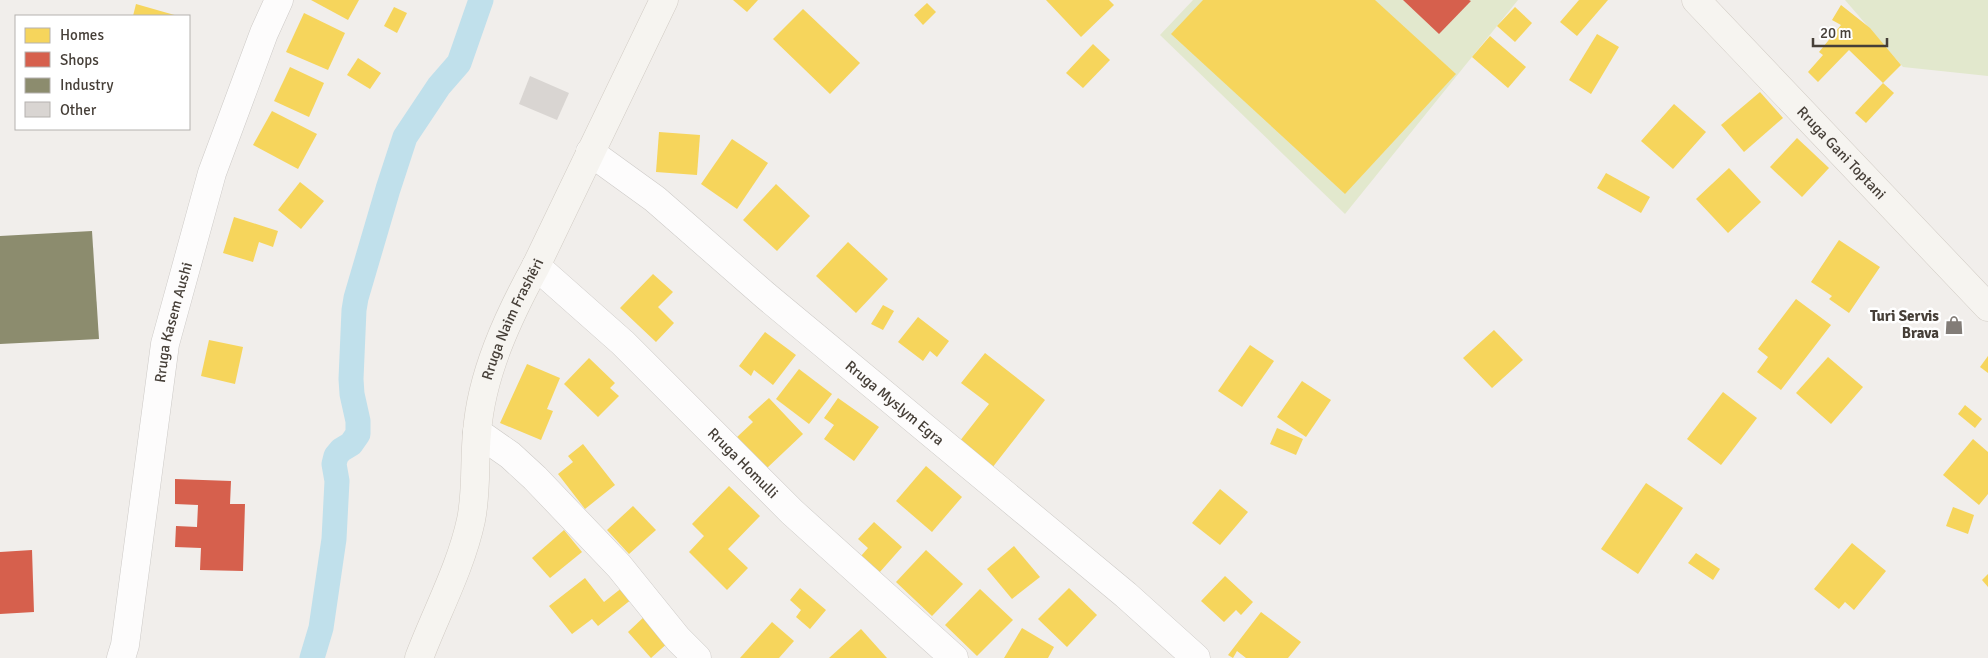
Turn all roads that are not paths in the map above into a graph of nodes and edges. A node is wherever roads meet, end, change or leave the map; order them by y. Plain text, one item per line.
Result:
1 (279, 0) edge
2 (664, 0) edge
3 (1696, 0) edge
4 (590, 152) junction
5 (536, 266) junction
6 (1988, 306) edge
7 (477, 432) junction
8 (121, 658) edge
9 (419, 658) edge
10 (697, 658) edge
11 (954, 658) edge
12 (1196, 658) edge

1 - 8 street, Rruga Kasem Aushi
2 - 4 street, Rruga Naim Frashëri
3 - 6 street, Rruga Gani Toptani
4 - 5 street, Rruga Naim Frashëri
4 - 12 street, Rruga Myslym Egra
5 - 7 street, Rruga Naim Frashëri
5 - 11 street, Rruga Homulli
7 - 9 street, Rruga Naim Frashëri
7 - 10 street

